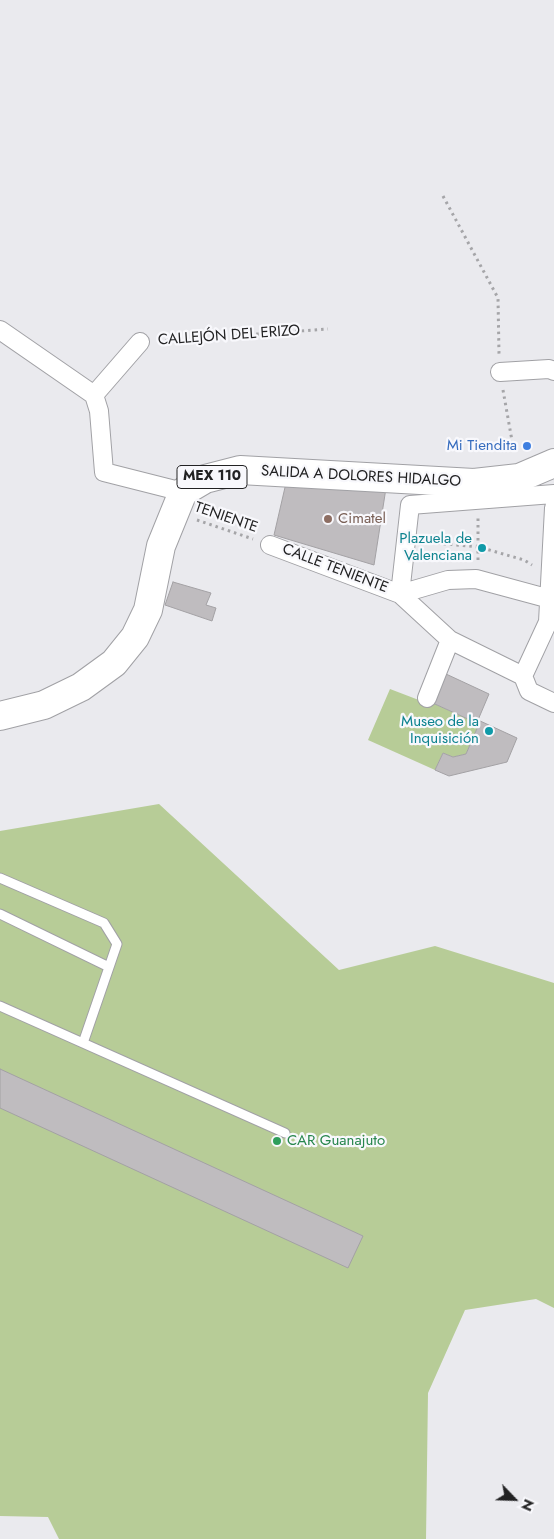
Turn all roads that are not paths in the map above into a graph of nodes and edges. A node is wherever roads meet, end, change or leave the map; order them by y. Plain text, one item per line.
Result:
1 (0, 330) edge
2 (140, 342) road end
3 (554, 371) edge
4 (500, 372) road end
5 (94, 395) junction
6 (554, 462) edge
7 (554, 500) edge
8 (179, 502) junction
9 (270, 545) road end
10 (400, 594) junction
11 (552, 600) edge
12 (450, 640) junction
13 (523, 676) junction
14 (426, 698) dead end
15 (554, 703) edge
16 (0, 716) edge
17 (0, 878) edge
18 (0, 914) edge
19 (109, 967) junction
20 (0, 1006) edge
21 (83, 1043) junction
22 (285, 1132) dead end

1 - 5 street
2 - 5 street, CALLEJÓN DEL ERIZO
3 - 4 street
5 - 8 street
6 - 8 main road, SALIDA A DOLORES HIDALGO / MEX 110
7 - 10 street
7 - 11 street
8 - 16 main road
9 - 10 street, CALLE TENIENTE
10 - 11 street
10 - 12 street
11 - 13 street
12 - 13 street
12 - 14 street
13 - 15 street
17 - 19 lane
18 - 19 lane
19 - 21 lane
20 - 21 lane
21 - 22 lane

